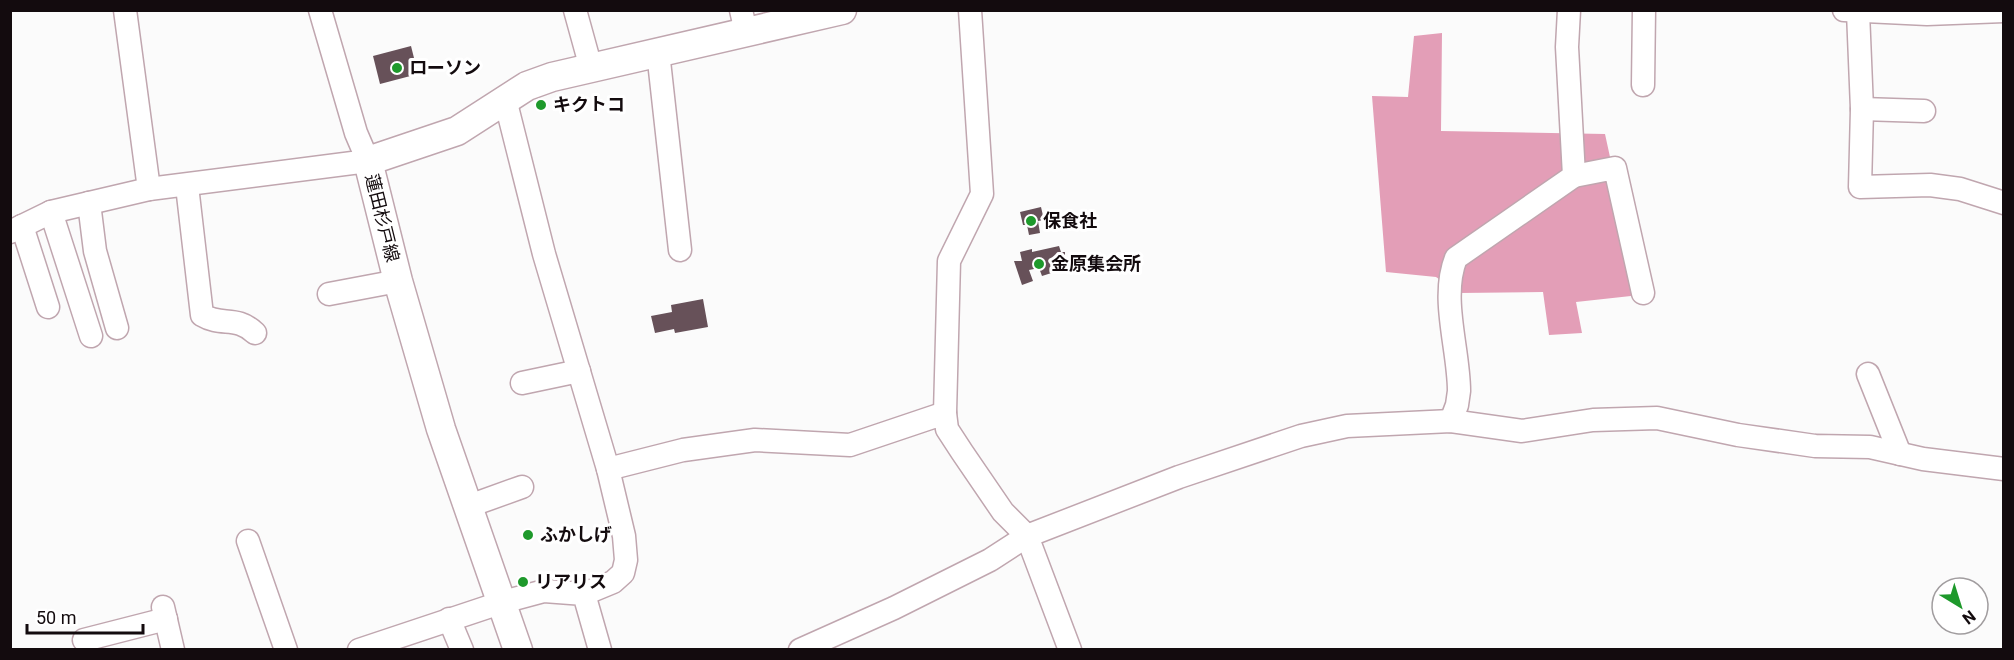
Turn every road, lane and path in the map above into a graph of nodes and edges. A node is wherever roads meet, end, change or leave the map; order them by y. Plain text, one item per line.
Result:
1 (125, 10) edge
2 (320, 10) edge
3 (575, 10) edge
4 (842, 10) edge
5 (970, 10) edge
6 (1569, 10) edge
7 (1644, 10) edge
8 (1851, 11) edge
9 (2004, 11) edge
10 (744, 21) edge
11 (658, 52) junction
12 (591, 68) junction
13 (1643, 85) dead end
14 (505, 99) junction
15 (1862, 110) junction
16 (1924, 111) dead end
17 (368, 161) junction
18 (1574, 176) junction
19 (187, 186) junction
20 (148, 189) junction
21 (89, 203) junction
22 (2004, 203) edge
23 (51, 212) junction
24 (16, 229) edge
25 (680, 250) dead end
26 (398, 281) junction
27 (1643, 293) dead end
28 (329, 294) dead end
29 (48, 307) dead end
30 (117, 328) dead end
31 (255, 333) dead end
32 (91, 336) dead end
33 (579, 371) junction
34 (1868, 374) dead end
35 (522, 383) dead end
36 (945, 413) junction
37 (1451, 420) junction
38 (1900, 454) junction
39 (608, 469) junction
40 (2004, 469) edge
41 (522, 487) dead end
42 (469, 506) junction
43 (1027, 536) junction
44 (248, 541) dead end
45 (584, 594) junction
46 (503, 602) junction
47 (449, 620) junction
48 (84, 640) dead end
49 (173, 650) edge
50 (286, 650) edge
51 (358, 650) edge
52 (462, 650) edge
53 (519, 650) edge
54 (600, 650) edge
55 (800, 650) edge
56 (1070, 650) edge

1 - 20 street
2 - 17 street
3 - 12 street
4 - 10 main road, 蓮田杉戸線
5 - 36 street
6 - 18 street
7 - 13 street
8 - 9 street
8 - 15 street
10 - 11 main road, 蓮田杉戸線
11 - 12 main road, 蓮田杉戸線
11 - 25 street
12 - 14 main road, 蓮田杉戸線
14 - 17 main road, 蓮田杉戸線
14 - 33 street
15 - 16 street
15 - 22 street
17 - 19 street
17 - 26 main road, 蓮田杉戸線
18 - 27 street
18 - 37 street
19 - 20 street
19 - 31 street
20 - 21 street
21 - 23 street
21 - 30 street
23 - 24 street
23 - 32 street
24 - 29 street
26 - 28 street
26 - 42 main road, 蓮田杉戸線
33 - 35 street
33 - 39 street
34 - 38 street
36 - 39 street
36 - 43 street
37 - 38 street
37 - 43 street
38 - 40 street
39 - 45 street
41 - 42 street
42 - 46 main road, 蓮田杉戸線
43 - 55 street
43 - 56 street
44 - 50 street
45 - 46 street
45 - 54 street
46 - 47 street
46 - 53 main road, 蓮田杉戸線
47 - 51 street
47 - 52 street
48 - 49 street

